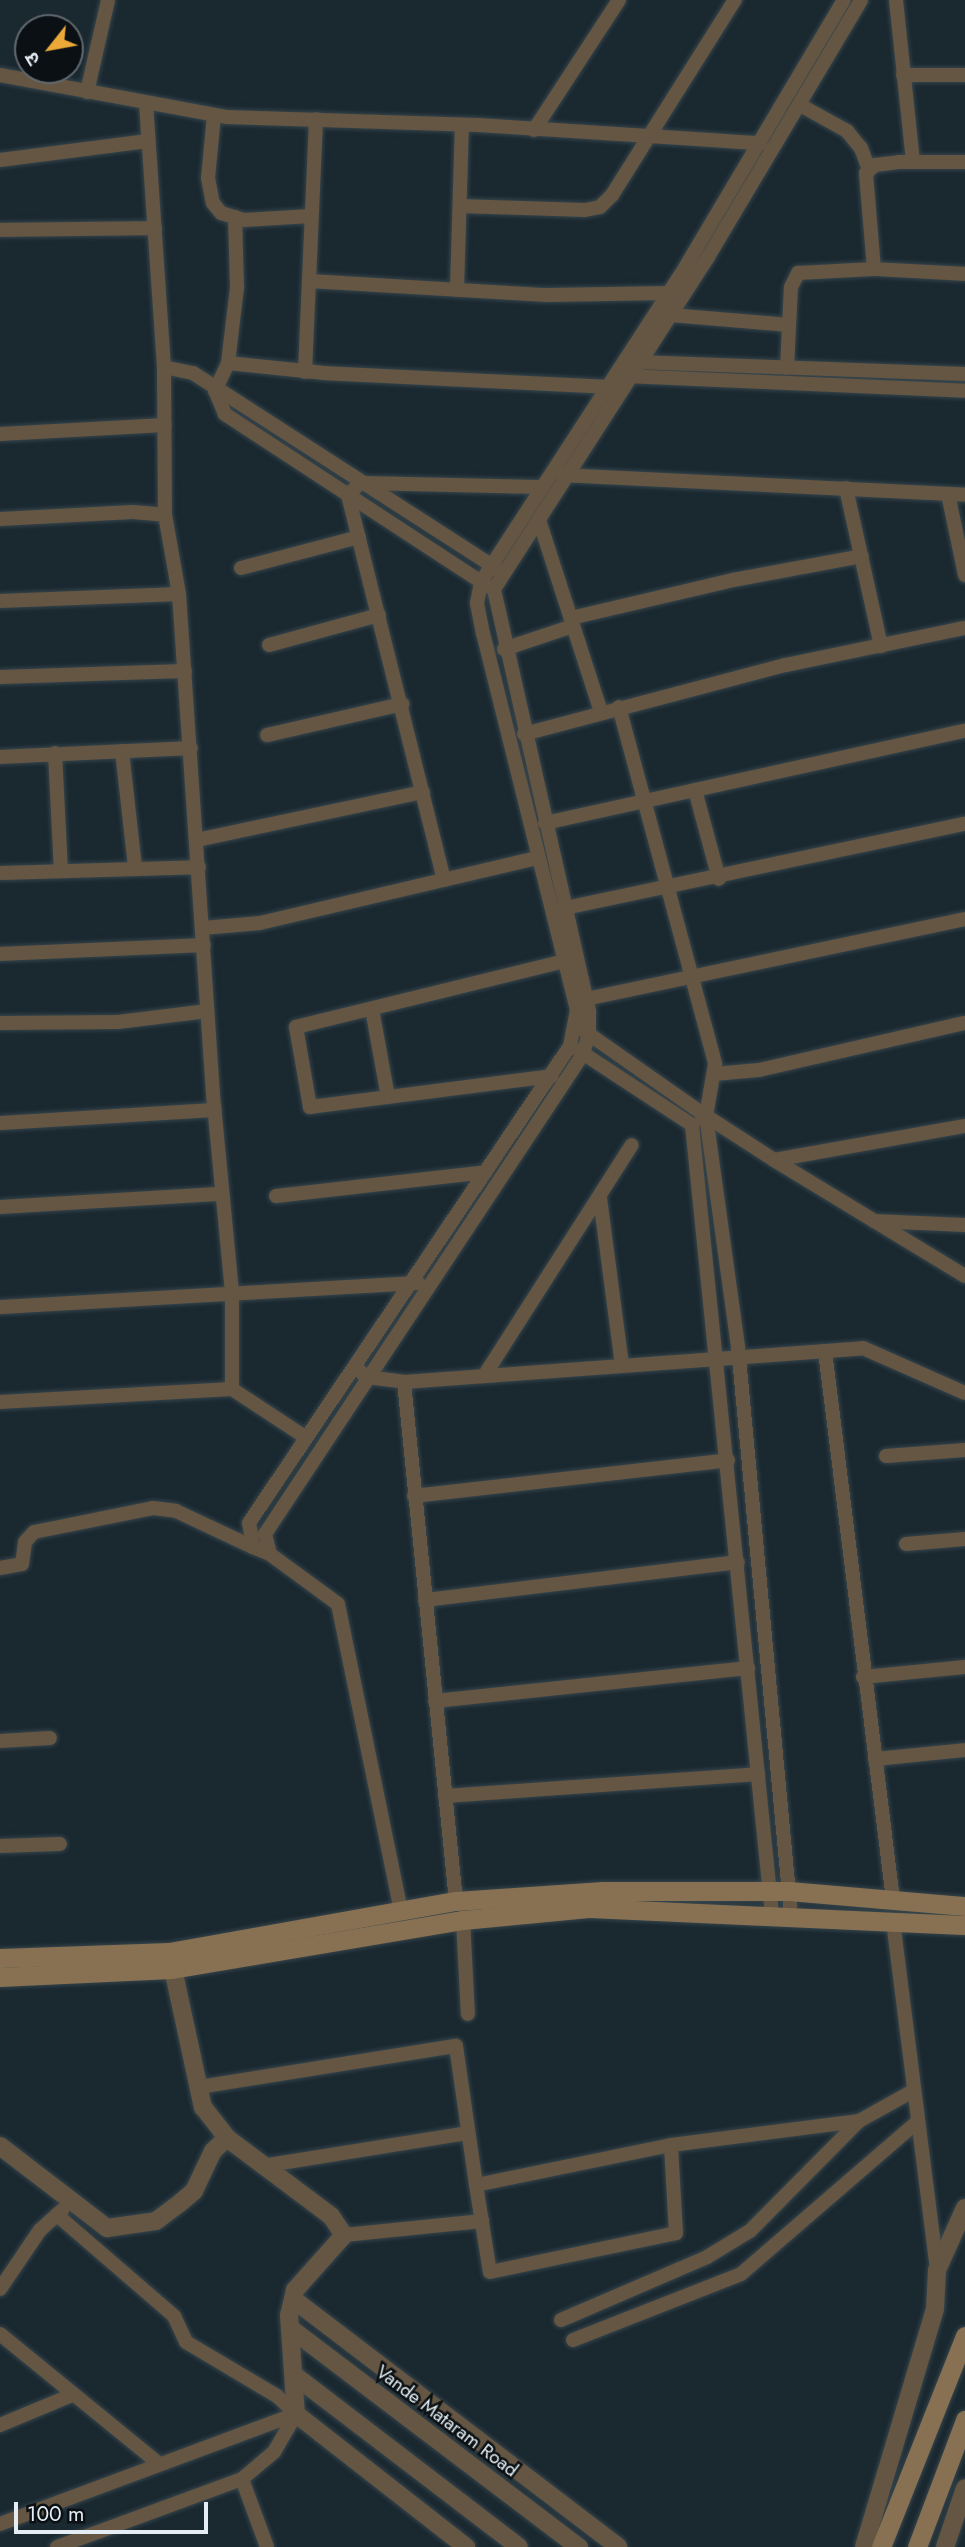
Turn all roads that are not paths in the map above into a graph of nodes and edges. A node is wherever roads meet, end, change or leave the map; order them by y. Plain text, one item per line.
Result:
1 (108, 0) edge
2 (619, 0) edge
3 (735, 0) edge
4 (844, 0) edge
5 (861, 0) edge
6 (896, 0) edge
7 (0, 75) edge
8 (903, 75) junction
9 (965, 75) edge
10 (87, 92) junction
11 (146, 104) junction
12 (800, 105) junction
13 (214, 115) junction
14 (316, 119) junction
15 (462, 125) junction
16 (534, 130) junction
17 (648, 138) junction
18 (148, 141) junction
19 (760, 143) junction
20 (0, 160) edge
21 (913, 162) junction
22 (965, 162) edge
23 (869, 170) junction
24 (460, 206) junction
25 (311, 216) junction
26 (235, 217) junction
27 (155, 228) junction
28 (0, 230) edge
29 (874, 269) junction
30 (965, 274) edge
31 (309, 281) junction
32 (457, 290) junction
33 (669, 293) junction
34 (672, 315) junction
35 (789, 325) junction
36 (625, 362) junction
37 (642, 362) junction
38 (228, 363) junction
39 (164, 367) junction
40 (787, 368) junction
41 (305, 372) junction
42 (965, 374) edge
43 (633, 376) junction
44 (612, 381) junction
45 (215, 391) junction
46 (965, 391) edge
47 (164, 425) junction
48 (0, 434) edge
49 (570, 476) junction
50 (547, 481) junction
51 (360, 483) junction
52 (846, 488) junction
53 (948, 494) junction
54 (348, 495) junction
55 (965, 495) edge
56 (165, 515) junction
57 (0, 519) edge
58 (540, 523) junction
59 (359, 537) junction
60 (862, 556) junction
61 (241, 568) dead end
62 (499, 570) junction
63 (965, 575) edge
64 (487, 586) junction
65 (179, 594) junction
66 (0, 601) edge
67 (379, 615) junction
68 (572, 622) junction
69 (965, 628) edge
70 (268, 645) dead end
71 (881, 646) junction
72 (504, 649) junction
73 (185, 671) junction
74 (0, 677) edge
75 (402, 704) junction
76 (620, 707) junction
77 (601, 712) junction
78 (965, 730) edge
79 (524, 734) junction
80 (267, 735) dead end
81 (191, 748) junction
82 (122, 751) junction
83 (55, 753) junction
84 (0, 757) edge
85 (695, 790) junction
86 (423, 792) junction
87 (645, 801) junction
88 (545, 823) junction
89 (965, 824) edge
90 (197, 841) junction
91 (537, 858) junction
92 (135, 867) junction
93 (199, 867) junction
94 (61, 870) junction
95 (0, 873) edge
96 (719, 879) junction
97 (444, 880) junction
98 (668, 888) junction
99 (565, 908) junction
100 (965, 919) edge
101 (203, 928) junction
102 (204, 945) junction
103 (0, 954) edge
104 (564, 961) junction
105 (690, 976) junction
106 (586, 999) junction
107 (372, 1009) junction
108 (207, 1011) junction
109 (965, 1023) edge
110 (0, 1024) edge
111 (582, 1030) junction
112 (577, 1050) junction
113 (714, 1074) junction
114 (552, 1076) junction
115 (388, 1097) junction
116 (215, 1110) junction
117 (706, 1116) junction
118 (0, 1123) edge
119 (692, 1125) junction
120 (965, 1126) edge
121 (632, 1145) dead end
122 (774, 1160) junction
123 (486, 1172) junction
124 (222, 1194) junction
125 (276, 1196) dead end
126 (600, 1198) junction
127 (0, 1207) edge
128 (872, 1221) junction
129 (965, 1225) edge
130 (965, 1276) edge
131 (411, 1282) junction
132 (428, 1284) junction
133 (232, 1292) junction
134 (0, 1307) edge
135 (825, 1350) junction
136 (739, 1356) junction
137 (718, 1357) junction
138 (622, 1365) junction
139 (354, 1366) junction
140 (484, 1376) junction
141 (366, 1377) junction
142 (404, 1382) junction
143 (232, 1389) junction
144 (965, 1393) edge
145 (0, 1402) edge
146 (305, 1437) junction
147 (965, 1450) edge
148 (886, 1455) dead end
149 (728, 1460) junction
150 (414, 1496) junction
151 (965, 1539) edge
152 (906, 1544) dead end
153 (253, 1547) junction
154 (270, 1554) junction
155 (738, 1562) junction
156 (0, 1569) edge
157 (425, 1600) junction
158 (965, 1667) edge
159 (748, 1668) junction
160 (863, 1677) junction
161 (435, 1701) junction
162 (50, 1738) dead end
163 (0, 1741) edge
164 (965, 1750) edge
165 (875, 1759) junction
166 (758, 1774) junction
167 (445, 1796) junction
168 (60, 1844) dead end
169 (0, 1846) edge
170 (779, 1891) junction
171 (893, 1899) junction
172 (965, 1906) edge
173 (460, 1910) junction
174 (401, 1911) junction
175 (781, 1914) junction
176 (893, 1921) junction
177 (965, 1926) edge
178 (0, 1958) edge
179 (170, 1960) junction
180 (0, 1977) edge
181 (468, 2014) dead end
182 (199, 2087) junction
183 (913, 2091) junction
184 (859, 2121) junction
185 (917, 2122) junction
186 (468, 2133) junction
187 (227, 2138) junction
188 (671, 2144) junction
189 (0, 2147) edge
190 (262, 2166) junction
191 (476, 2185) junction
192 (965, 2208) edge
193 (63, 2209) junction
194 (482, 2221) junction
195 (345, 2235) junction
196 (937, 2270) junction
197 (0, 2289) edge
198 (293, 2299) junction
199 (561, 2320) dead end
200 (290, 2328) junction
201 (0, 2334) edge
202 (965, 2336) edge
203 (573, 2340) dead end
204 (294, 2375) junction
205 (72, 2395) junction
206 (296, 2414) junction
207 (965, 2420) edge
208 (0, 2425) edge
209 (157, 2462) junction
210 (242, 2479) junction
211 (965, 2488) edge
212 (0, 2524) edge
213 (57, 2547) edge
214 (267, 2547) edge
215 (466, 2547) edge
216 (519, 2547) edge
217 (579, 2547) edge
218 (618, 2547) edge
219 (864, 2547) edge
220 (881, 2547) edge
221 (917, 2547) edge
222 (945, 2547) edge

1 - 10 street
2 - 16 street
3 - 17 street
4 - 19 street
5 - 12 street
6 - 8 street
7 - 10 street
8 - 9 street
8 - 21 street
10 - 11 street
11 - 13 street
11 - 18 street
12 - 23 street
12 - 34 street
13 - 14 street
13 - 26 street
14 - 15 street
14 - 25 street
15 - 16 street
15 - 24 street
16 - 17 street
17 - 19 street
17 - 24 street
18 - 20 street
18 - 27 street
19 - 33 street
21 - 22 street
21 - 23 street
23 - 29 street
24 - 32 street
25 - 26 street
25 - 31 street
26 - 38 street
27 - 28 street
27 - 39 street
29 - 30 street
29 - 35 street
31 - 32 street
31 - 41 street
32 - 33 street
33 - 36 street
34 - 35 street
34 - 37 street
35 - 40 street
36 - 37 street
36 - 44 street
37 - 40 street
37 - 43 street
38 - 41 street
38 - 45 street
39 - 45 street
39 - 47 street
40 - 42 street
41 - 44 street
43 - 44 street
43 - 46 street
43 - 49 street
44 - 50 street
45 - 51 street
45 - 54 street
47 - 48 street
47 - 56 street
49 - 50 street
49 - 52 street
49 - 58 street
50 - 51 street
50 - 62 street
51 - 54 street
51 - 62 street
52 - 53 street
52 - 60 street
53 - 55 street
53 - 63 street
54 - 59 street
54 - 64 street
56 - 57 street
56 - 65 street
58 - 62 street
58 - 68 street
59 - 61 street
59 - 67 street
60 - 68 street
60 - 71 street
62 - 64 street
64 - 72 street
64 - 91 street
65 - 66 street
65 - 73 street
67 - 70 street
67 - 75 street
68 - 72 street
68 - 77 street
69 - 71 street
71 - 76 street
72 - 79 street
73 - 74 street
73 - 81 street
75 - 80 street
75 - 86 street
76 - 77 street
76 - 87 street
77 - 79 street
78 - 85 street
79 - 88 street
81 - 82 street
81 - 90 street
82 - 83 street
82 - 92 street
83 - 84 street
83 - 94 street
85 - 87 street
85 - 96 street
86 - 90 street
86 - 97 street
87 - 88 street
87 - 98 street
88 - 99 street
89 - 96 street
90 - 93 street
91 - 97 street
91 - 104 street
92 - 93 street
92 - 94 street
93 - 101 street
94 - 95 street
96 - 98 street
97 - 101 street
98 - 99 street
98 - 105 street
99 - 106 street
100 - 105 street
101 - 102 street
102 - 103 street
102 - 108 street
104 - 107 street
104 - 111 street
105 - 106 street
105 - 113 street
106 - 111 street
107 - 115 street
107 - 115 street
108 - 110 street
108 - 116 street
109 - 113 street
111 - 112 street
111 - 117 street
112 - 114 street
112 - 119 street
112 - 132 street
113 - 117 street
114 - 115 street
114 - 123 street
116 - 118 street
116 - 124 street
117 - 119 street
117 - 122 street
117 - 136 street
119 - 137 street
120 - 122 street
121 - 126 street
122 - 128 street
123 - 125 street
123 - 131 street
124 - 127 street
124 - 133 street
126 - 138 street
126 - 140 street
128 - 129 street
128 - 130 street
131 - 132 street
131 - 133 street
131 - 139 street
132 - 141 street
133 - 134 street
133 - 143 street
135 - 136 street
135 - 144 street
135 - 160 street
136 - 137 street
136 - 170 street
137 - 138 street
137 - 149 street
138 - 140 street
139 - 141 street
139 - 146 street
140 - 142 street
141 - 142 street
141 - 154 street
142 - 150 street
143 - 145 street
143 - 146 street
146 - 153 street
147 - 148 street
149 - 150 street
149 - 155 street
150 - 157 street
151 - 152 street
153 - 154 street
153 - 156 street
154 - 174 street
155 - 157 street
155 - 159 street
157 - 161 street
158 - 160 street
159 - 161 street
159 - 166 street
160 - 165 street
161 - 167 street
162 - 163 street
164 - 165 street
165 - 171 street
166 - 167 street
166 - 170 street
167 - 173 street
168 - 169 street
170 - 171 main road
170 - 173 main road
170 - 175 street
171 - 172 main road
173 - 174 main road
173 - 175 main road
173 - 179 main road
173 - 181 street
174 - 179 main road
175 - 176 main road
176 - 177 main road
176 - 183 street
178 - 179 main road
179 - 180 main road
179 - 182 street
182 - 186 street
182 - 187 street
183 - 184 street
183 - 185 street
184 - 188 street
184 - 199 street
185 - 196 street
185 - 203 street
186 - 190 street
186 - 191 street
187 - 190 street
187 - 193 street
188 - 191 street
188 - 194 street
189 - 193 street
190 - 195 street
191 - 194 street
192 - 196 street
193 - 197 street
193 - 206 street
194 - 195 street
195 - 198 street
196 - 219 street
198 - 200 street
198 - 218 street
200 - 204 street
200 - 217 street, Vande Mataram Road
201 - 205 street
202 - 220 main road
204 - 206 street
204 - 216 street
205 - 208 street
205 - 209 street
206 - 209 street
206 - 210 street
206 - 215 street
207 - 221 main road
209 - 212 street
210 - 213 street
210 - 214 street
211 - 222 street

